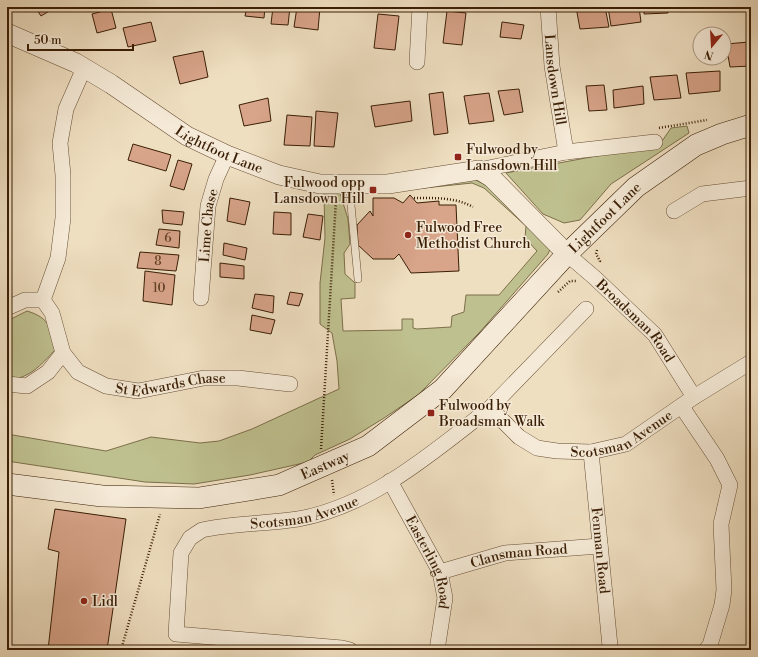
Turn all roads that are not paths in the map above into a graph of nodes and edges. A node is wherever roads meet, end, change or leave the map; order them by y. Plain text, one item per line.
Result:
1 (420, 7) edge
2 (548, 7) edge
3 (7, 33) edge
4 (417, 62) dead end
5 (84, 68) junction
6 (751, 125) edge
7 (655, 142) road end
8 (566, 152) junction
9 (227, 155) junction
10 (479, 170) junction
11 (343, 184) junction
12 (751, 188) edge
13 (674, 211) dead end
14 (567, 254) junction
15 (358, 279) dead end
16 (201, 298) dead end
17 (43, 300) junction
18 (7, 308) edge
19 (586, 309) dead end
20 (63, 353) junction
21 (751, 362) edge
22 (7, 384) edge
23 (290, 384) dead end
24 (694, 396) junction
25 (682, 406) junction
26 (490, 408) junction
27 (591, 452) junction
28 (390, 481) junction
29 (7, 484) edge
30 (600, 546) junction
31 (440, 572) junction
32 (350, 650) edge
33 (437, 650) edge
34 (608, 650) edge
35 (706, 650) edge

1 - 4 street
2 - 8 street, Lansdown Hill
3 - 5 street, Lightfoot Lane
5 - 9 street, Lightfoot Lane
5 - 17 street
6 - 14 main road, Lightfoot Lane
7 - 8 street, Lightfoot Lane
8 - 10 street, Lightfoot Lane
9 - 11 street, Lightfoot Lane
9 - 16 street, Lime Chase
10 - 11 street, Lightfoot Lane
10 - 14 street, Lightfoot Lane
11 - 15 lane
12 - 13 street
14 - 24 street, Broadsman Road
14 - 29 main road, Eastway
17 - 18 street
17 - 20 street, St Edwards Chase
19 - 26 street, Scotsman Avenue
20 - 22 street
20 - 23 street, St Edwards Chase
21 - 24 street, Scotsman Avenue
24 - 25 street, Scotsman Avenue
25 - 27 street, Scotsman Avenue
25 - 35 street
26 - 27 street, Scotsman Avenue
26 - 28 street, Scotsman Avenue
27 - 30 street, Fenman Road
28 - 31 street, Easterling Road
28 - 32 street, Scotsman Avenue
30 - 31 street, Clansman Road
30 - 34 street, Fenman Road
31 - 33 street, Easterling Road

